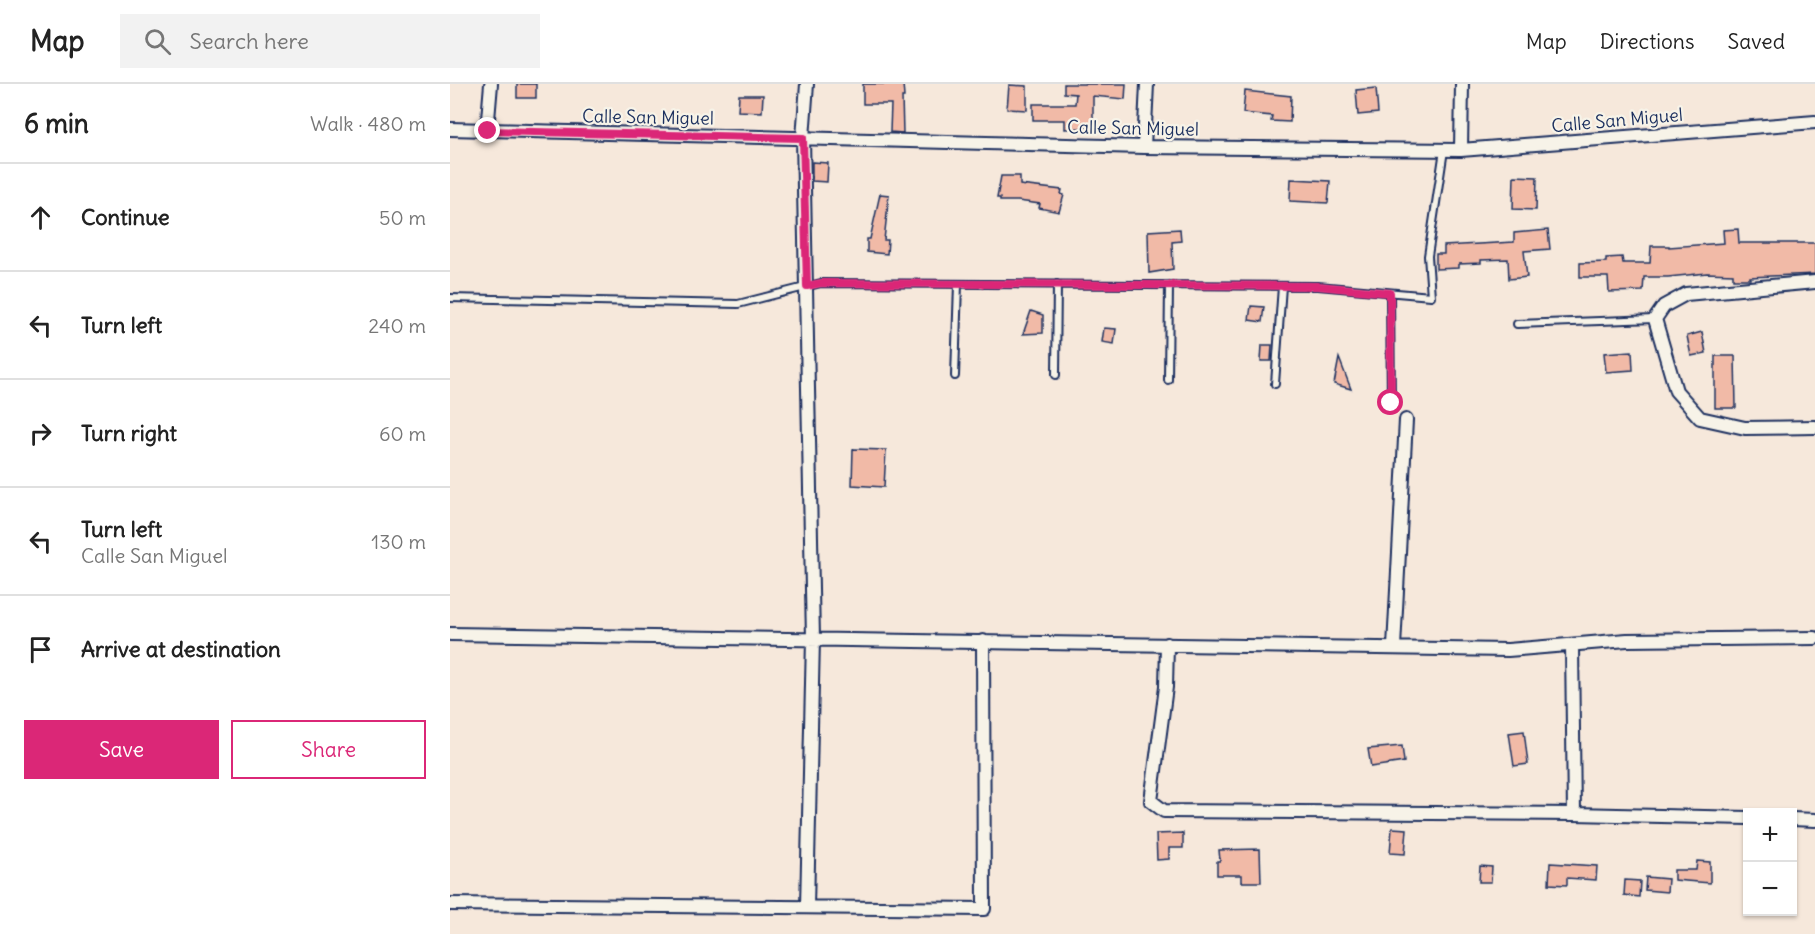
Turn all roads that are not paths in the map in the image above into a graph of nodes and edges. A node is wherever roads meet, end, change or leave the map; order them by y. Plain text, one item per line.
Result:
1 (491, 84) edge
2 (807, 84) edge
3 (1147, 84) edge
4 (1462, 84) edge
5 (1815, 122) edge
6 (450, 129) edge
7 (488, 131) junction
8 (803, 138) junction
9 (1144, 147) junction
10 (1444, 150) junction
11 (1461, 150) junction
12 (1815, 282) edge
13 (958, 284) junction
14 (1057, 284) junction
15 (1169, 285) junction
16 (807, 286) junction
17 (1282, 286) junction
18 (1390, 293) junction
19 (450, 298) edge
20 (1655, 318) junction
21 (1517, 324) dead end
22 (1056, 375) dead end
23 (956, 376) dead end
24 (1168, 380) dead end
25 (1275, 384) dead end
26 (1391, 403) dead end
27 (1406, 420) dead end
28 (1815, 427) edge
29 (450, 634) edge
30 (1815, 638) edge
31 (813, 639) junction
32 (983, 641) junction
33 (1167, 644) junction
34 (1572, 645) junction
35 (1394, 647) junction
36 (1574, 814) junction
37 (1743, 818) edge
38 (1797, 819) edge
39 (1815, 820) edge
40 (450, 904) edge
41 (807, 907) junction

1 - 7 street
2 - 8 street
3 - 9 street
4 - 11 street
5 - 11 street, Calle San Miguel
6 - 7 street, Calle San Miguel
7 - 8 street, Calle San Miguel
8 - 9 street, Calle San Miguel
8 - 16 street
9 - 10 street, Calle San Miguel
10 - 11 street, Calle San Miguel
10 - 18 lane
12 - 20 street
13 - 14 lane
13 - 16 lane
13 - 23 lane
14 - 15 lane
14 - 22 lane
15 - 17 lane
15 - 24 lane
16 - 19 lane
16 - 31 street
17 - 18 lane
17 - 25 lane
18 - 26 lane
20 - 21 lane
20 - 28 street
27 - 35 street
29 - 31 street
30 - 34 street
31 - 32 street
31 - 41 street
32 - 33 street
32 - 41 street
33 - 35 street
33 - 36 street
34 - 35 street
34 - 36 street
36 - 37 street
38 - 39 street
40 - 41 street

